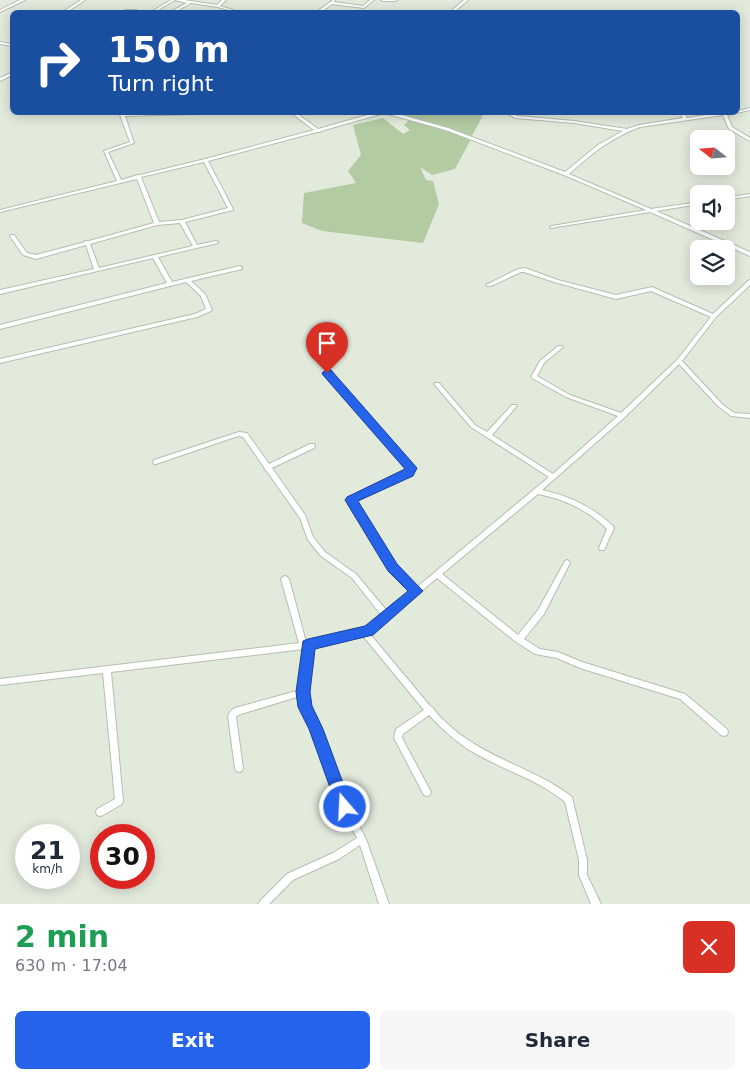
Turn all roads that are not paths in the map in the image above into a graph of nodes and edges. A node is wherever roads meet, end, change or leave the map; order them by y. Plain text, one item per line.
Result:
1 (24, 0) edge
2 (83, 0) edge
3 (173, 0) edge
4 (180, 0) edge
5 (224, 0) edge
6 (336, 0) edge
7 (372, 0) edge
8 (384, 0) edge
9 (394, 0) edge
10 (466, 0) edge
11 (191, 2) junction
12 (332, 3) junction
13 (218, 6) junction
14 (68, 10) edge
15 (156, 10) edge
16 (177, 10) edge
17 (230, 10) edge
18 (322, 10) edge
19 (454, 10) edge
20 (0, 11) edge
21 (121, 115) edge
22 (296, 115) edge
23 (378, 115) edge
24 (393, 115) edge
25 (512, 115) edge
26 (683, 115) edge
27 (725, 115) joint
28 (686, 120) junction
29 (625, 130) junction
30 (319, 131) junction
31 (750, 140) edge
32 (206, 160) junction
33 (566, 174) junction
34 (138, 176) junction
35 (119, 180) junction
36 (750, 195) edge
37 (735, 198) edge
38 (690, 204) edge
39 (0, 211) edge
40 (648, 211) junction
41 (182, 221) junction
42 (157, 224) junction
43 (552, 227) dead end
44 (12, 236) dead end
45 (87, 242) junction
46 (216, 242) dead end
47 (196, 247) junction
48 (750, 254) edge
49 (155, 257) junction
50 (240, 268) dead end
51 (97, 270) junction
52 (188, 281) junction
53 (750, 282) edge
54 (170, 284) junction
55 (489, 285) dead end
56 (0, 292) edge
57 (714, 316) junction
58 (0, 327) edge
59 (560, 347) dead end
60 (0, 361) edge
61 (679, 361) junction
62 (327, 373) dead end
63 (437, 384) dead end
64 (514, 406) dead end
65 (622, 416) junction
66 (750, 416) edge
67 (488, 435) junction
68 (312, 446) dead end
69 (156, 462) dead end
70 (267, 468) junction
71 (553, 477) junction
72 (536, 492) junction
73 (602, 548) dead end
74 (567, 563) dead end
75 (437, 574) junction
76 (285, 578) dead end
77 (417, 591) junction
78 (387, 616) junction
79 (364, 632) junction
80 (519, 640) junction
81 (306, 645) junction
82 (107, 670) junction
83 (0, 682) edge
84 (303, 692) junction
85 (430, 710) junction
86 (724, 732) dead end
87 (239, 768) dead end
88 (427, 792) dead end
89 (100, 812) dead end
90 (362, 839) junction
91 (263, 904) edge
92 (384, 904) edge
93 (596, 904) edge

1 - 20 street
2 - 14 street
3 - 15 street
4 - 11 street
5 - 13 street
6 - 12 street
7 - 12 street
8 - 9 street
10 - 19 street
11 - 13 street
11 - 16 street
12 - 18 street
13 - 17 street
21 - 35 street
22 - 30 street
23 - 30 street
24 - 33 street
25 - 29 street
26 - 28 street
27 - 28 street
27 - 31 street
28 - 29 street
29 - 33 street
30 - 32 street
32 - 34 street
32 - 41 street
33 - 40 street
34 - 35 street
34 - 42 street
35 - 39 street
36 - 37 street
38 - 40 street
40 - 43 street
40 - 48 street
41 - 42 street
41 - 47 street
42 - 45 street
44 - 45 street
45 - 51 street
46 - 47 street
47 - 49 street
49 - 51 street
49 - 54 street
50 - 52 street
51 - 56 street
52 - 54 street
52 - 60 street
53 - 57 street
54 - 58 street
55 - 57 street
57 - 61 street
59 - 65 street
61 - 65 street
61 - 66 street
62 - 77 street
63 - 67 street
64 - 67 street
65 - 71 street
67 - 71 street
68 - 70 street
69 - 70 street
70 - 78 street
71 - 72 street
72 - 73 street
72 - 75 street
74 - 80 street
75 - 77 street
75 - 80 street
76 - 81 street
77 - 78 street
78 - 79 street
79 - 81 street
79 - 85 street
80 - 86 street
81 - 82 street
81 - 84 street
82 - 83 street
82 - 89 street
84 - 87 street
84 - 90 street
85 - 88 street
85 - 93 street
90 - 91 street
90 - 92 street

